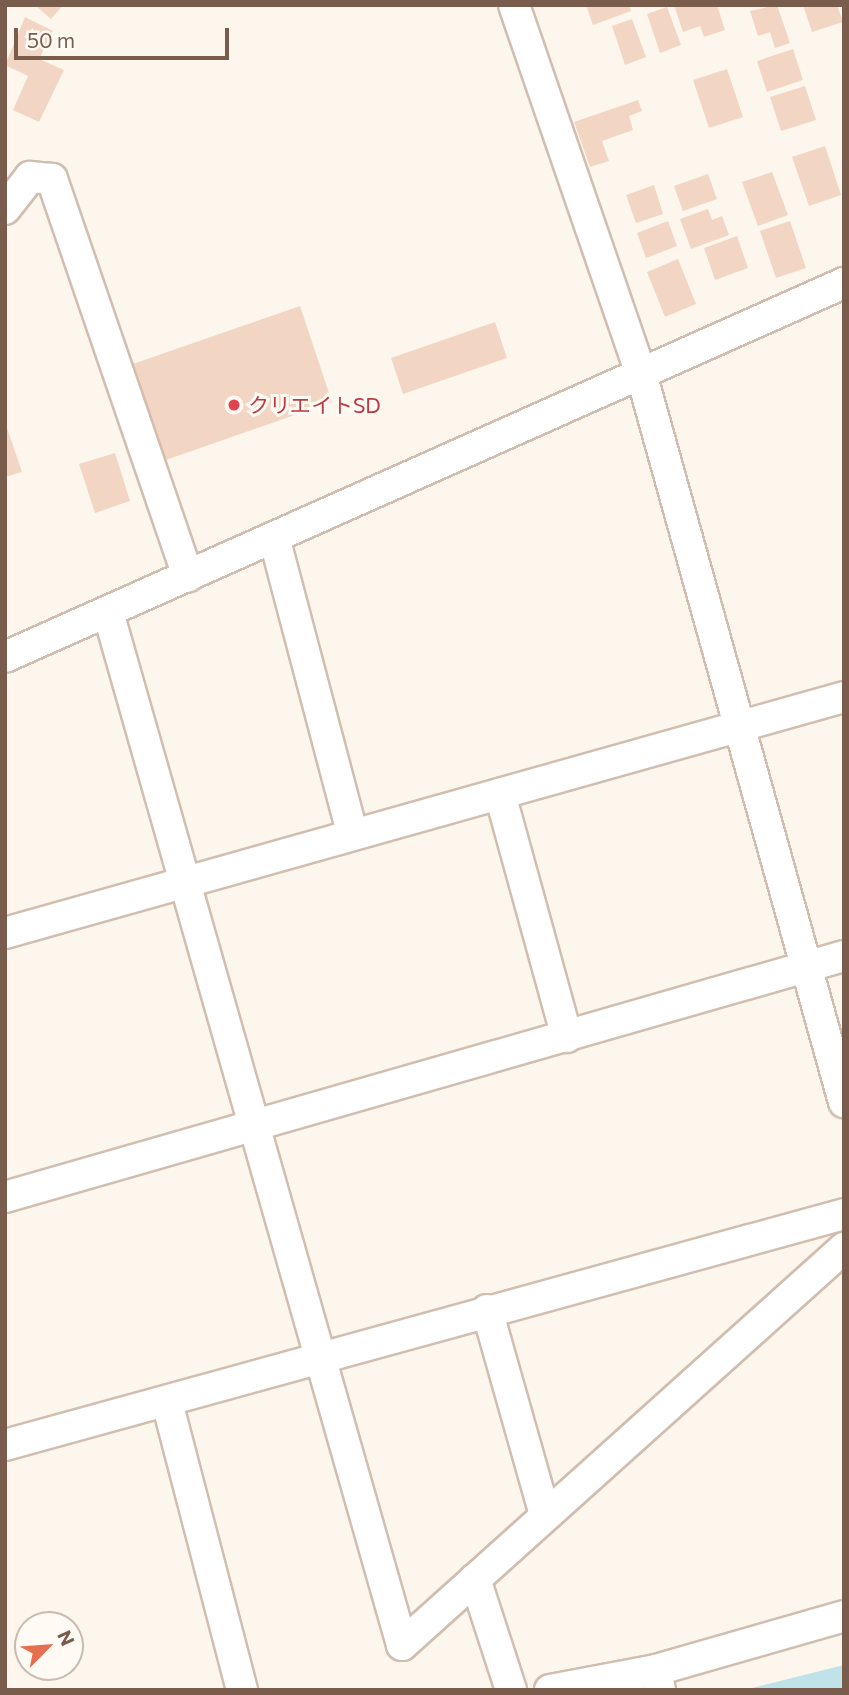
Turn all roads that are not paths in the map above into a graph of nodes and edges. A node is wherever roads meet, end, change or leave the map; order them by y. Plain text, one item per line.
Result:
1 (514, 5) edge
2 (5, 209) edge
3 (844, 283) edge
4 (641, 373) junction
5 (274, 537) junction
6 (188, 576) junction
7 (108, 612) junction
8 (5, 657) edge
9 (844, 697) edge
10 (738, 727) junction
11 (500, 794) junction
12 (353, 835) junction
13 (184, 883) junction
14 (5, 933) edge
15 (844, 957) edge
16 (807, 967) junction
17 (567, 1037) junction
18 (844, 1102) edge
19 (253, 1129) junction
20 (5, 1197) edge
21 (844, 1214) edge
22 (844, 1248) edge
23 (487, 1310) junction
24 (318, 1362) junction
25 (167, 1402) junction
26 (5, 1445) edge
27 (545, 1515) junction
28 (475, 1579) junction
29 (844, 1616) edge
30 (658, 1680) edge
31 (242, 1690) edge
32 (511, 1690) edge
33 (550, 1690) edge

1 - 4 street
2 - 6 street
3 - 4 street
4 - 5 street
4 - 10 street
5 - 6 street
5 - 12 street
6 - 7 street
7 - 8 street
7 - 13 street
9 - 10 street
10 - 11 street
10 - 16 street
11 - 12 street
11 - 17 street
12 - 13 street
13 - 14 street
13 - 19 street
15 - 16 street
16 - 17 street
16 - 18 street
17 - 19 street
19 - 20 street
19 - 24 street
21 - 23 street
22 - 27 street
23 - 24 street
23 - 27 street
24 - 25 street
24 - 28 street
25 - 26 street
25 - 31 street
27 - 28 street
28 - 32 street
29 - 30 street
30 - 33 street

